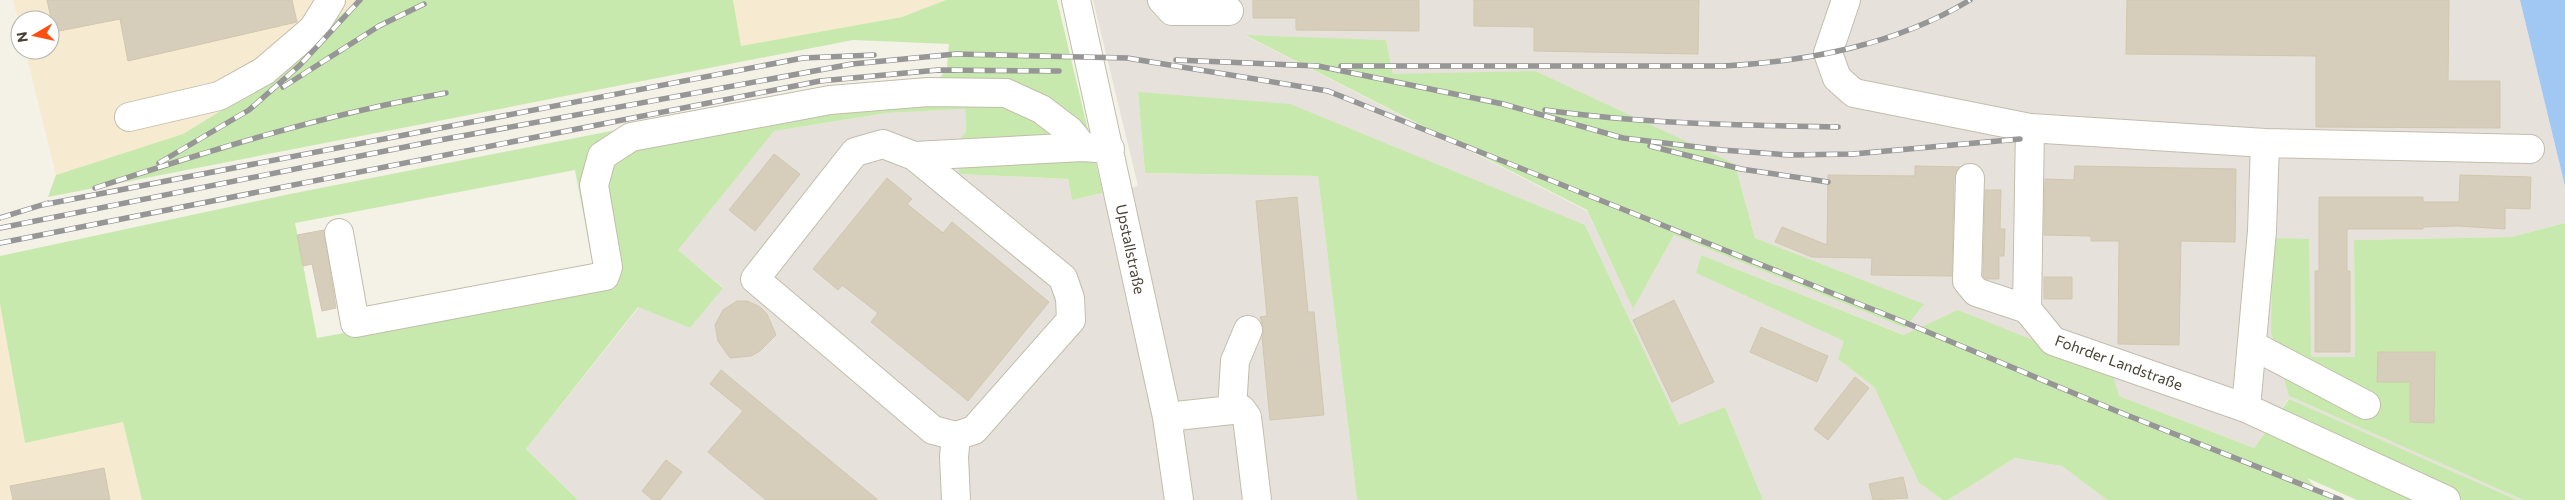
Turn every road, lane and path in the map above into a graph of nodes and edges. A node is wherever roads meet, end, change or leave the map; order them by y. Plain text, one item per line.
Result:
1 (331, 0) edge
2 (1076, 0) edge
3 (1162, 0) edge
4 (1846, 0) edge
5 (1229, 11) dead end
6 (130, 118) dead end
7 (2030, 128) junction
8 (2264, 143) junction
9 (1083, 147) junction
10 (1110, 149) junction
11 (2530, 149) dead end
12 (914, 156) junction
13 (1970, 178) dead end
14 (339, 233) dead end
15 (2027, 309) junction
16 (1248, 330) dead end
17 (2252, 345) junction
18 (2366, 405) dead end
19 (2246, 408) junction
20 (1232, 409) junction
21 (1167, 417) junction
22 (956, 436) junction
23 (956, 500) edge
24 (1179, 500) edge
25 (1257, 500) edge
26 (2446, 500) edge

1 - 6 street
2 - 10 street, Upstallstraße
3 - 5 street
4 - 7 street
7 - 8 street
7 - 15 street
8 - 11 street
8 - 17 street
9 - 10 street
9 - 12 street
9 - 14 street
10 - 21 street, Upstallstraße
12 - 22 street
12 - 22 street
13 - 15 street
15 - 19 street, Fohrder Landstraße
16 - 20 street
17 - 18 street
17 - 19 street
19 - 26 street, Fohrder Landstraße
20 - 21 street
20 - 25 street
21 - 24 street, Upstallstraße
22 - 23 street

